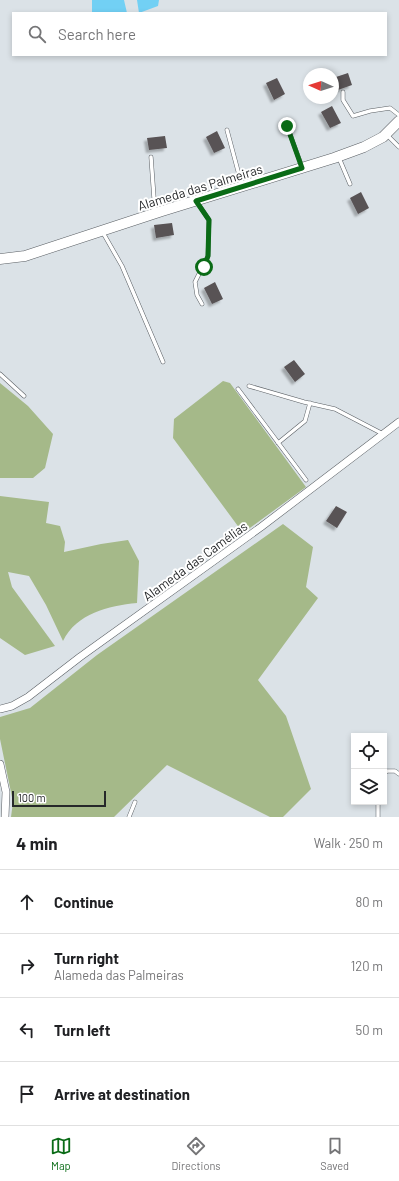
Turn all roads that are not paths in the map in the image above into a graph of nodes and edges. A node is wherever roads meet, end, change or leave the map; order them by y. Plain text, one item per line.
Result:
1 (343, 92) dead end
2 (399, 115) edge
3 (399, 121) edge
4 (287, 126) dead end
5 (227, 130) dead end
6 (387, 134) junction
7 (399, 147) edge
8 (151, 157) dead end
9 (338, 157) junction
10 (302, 168) junction
11 (350, 184) dead end
12 (242, 187) junction
13 (196, 201) junction
14 (155, 213) junction
15 (102, 231) junction
16 (0, 259) edge
17 (202, 304) dead end
18 (163, 362) dead end
19 (0, 374) edge
20 (249, 386) dead end
21 (238, 389) dead end
22 (24, 396) dead end
23 (310, 403) junction
24 (399, 422) edge
25 (382, 434) junction
26 (278, 443) junction
27 (306, 480) dead end
28 (0, 709) edge
29 (0, 764) edge
30 (387, 772) edge
31 (399, 774) edge
32 (135, 802) dead end
33 (378, 805) edge
34 (5, 817) edge
35 (129, 817) edge
36 (378, 817) edge

1 - 2 lane
3 - 6 street, Alameda das Palmeiras
4 - 10 lane
5 - 12 lane
6 - 7 lane
6 - 9 street, Alameda das Palmeiras
8 - 14 lane
9 - 10 street, Alameda das Palmeiras
9 - 11 lane
10 - 12 street, Alameda das Palmeiras
12 - 13 street, Alameda das Palmeiras
13 - 14 street, Alameda das Palmeiras
13 - 17 lane
14 - 15 street, Alameda das Palmeiras
15 - 16 street, Alameda das Palmeiras
15 - 18 lane
19 - 22 lane
20 - 23 lane
21 - 26 lane
23 - 25 lane
23 - 26 lane
24 - 25 street, Alameda das Camélias
25 - 28 street, Alameda das Camélias
26 - 27 lane
29 - 34 street
30 - 31 lane
32 - 35 lane
33 - 36 lane

